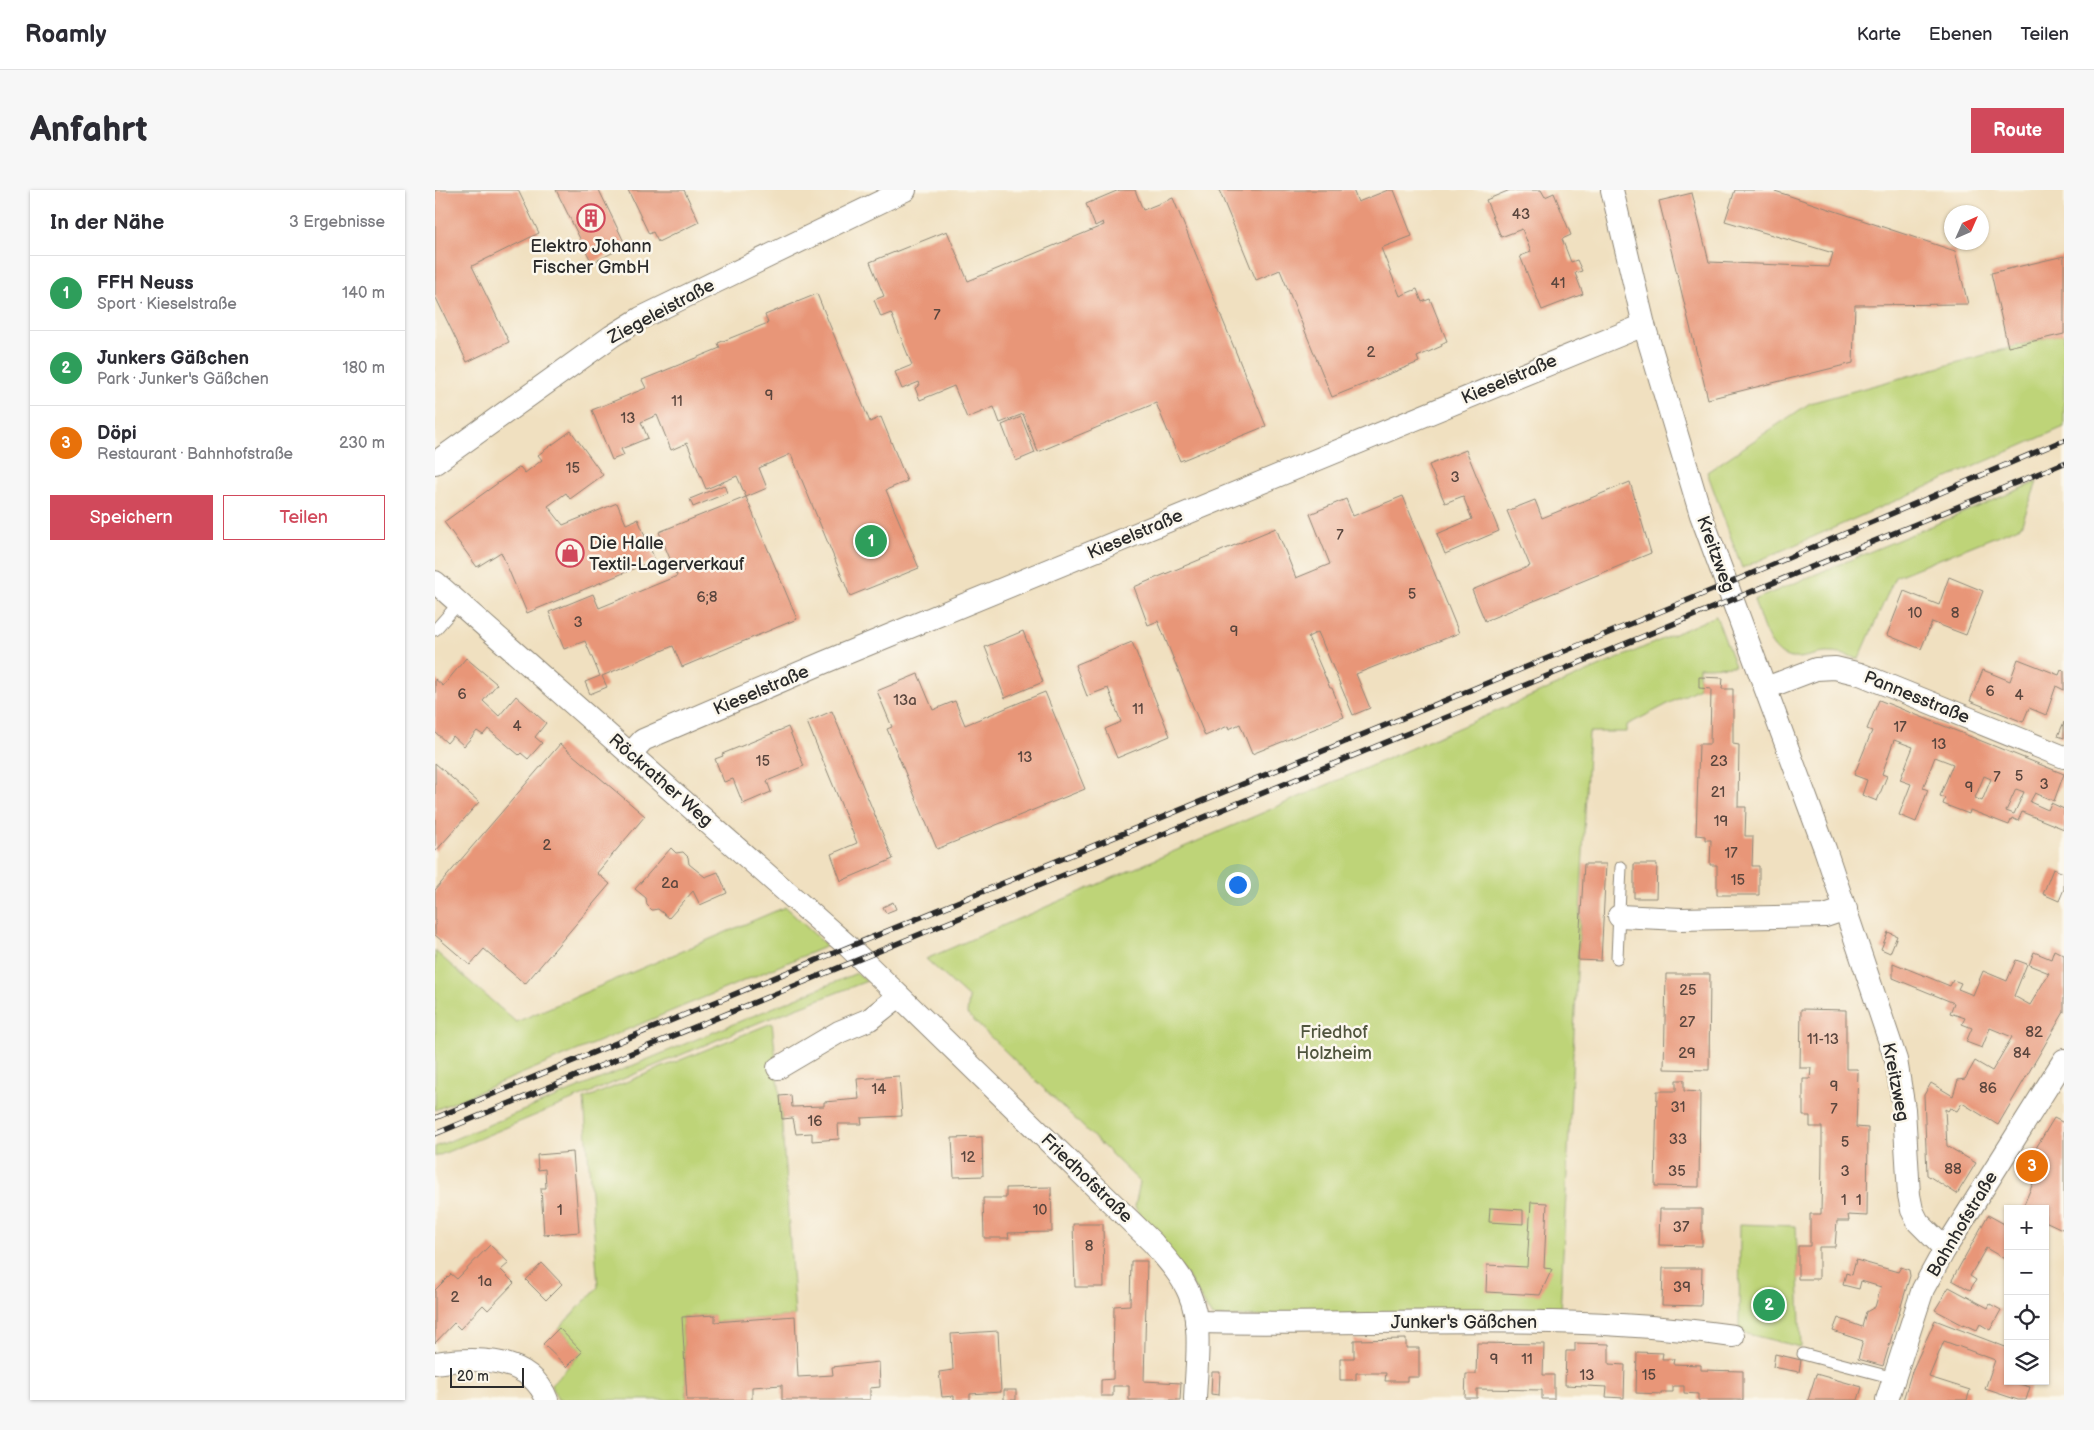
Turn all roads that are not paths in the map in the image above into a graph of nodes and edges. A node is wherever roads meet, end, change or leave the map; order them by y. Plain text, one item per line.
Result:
1 (905, 190) edge
2 (1612, 190) edge
3 (1644, 324) junction
4 (435, 463) edge
5 (435, 582) edge
6 (459, 603) junction
7 (435, 630) edge
8 (1766, 688) junction
9 (631, 753) junction
10 (2064, 757) edge
11 (1621, 866) dead end
12 (1846, 909) junction
13 (1619, 916) junction
14 (861, 958) joint
15 (1617, 958) dead end
16 (899, 996) junction
17 (2064, 1060) edge
18 (778, 1068) dead end
19 (1945, 1249) junction
20 (1196, 1322) junction
21 (1733, 1336) dead end
22 (1803, 1354) dead end
23 (435, 1363) edge
24 (1894, 1378) junction
25 (547, 1400) edge
26 (1195, 1400) edge
27 (1887, 1400) edge

1 - 4 street, Ziegeleistraße
2 - 3 street, Kreitzweg
3 - 8 street, Kreitzweg
3 - 9 street, Kieselstraße
5 - 6 street, Röckrather Weg
6 - 7 lane
6 - 9 street, Röckrather Weg
8 - 10 street, Pannesstraße
8 - 12 street, Kreitzweg
9 - 14 street, Röckrather Weg
11 - 13 lane
12 - 13 street
12 - 19 street, Kreitzweg
13 - 15 lane
14 - 16 street, Friedhofstraße
16 - 18 street
16 - 20 street, Friedhofstraße
17 - 19 street, Bahnhofstraße
19 - 24 street, Bahnhofstraße
20 - 21 street, Junker's Gäßchen
20 - 26 street, Friedhofstraße
22 - 24 lane
23 - 25 street
24 - 27 street, Bahnhofstraße

